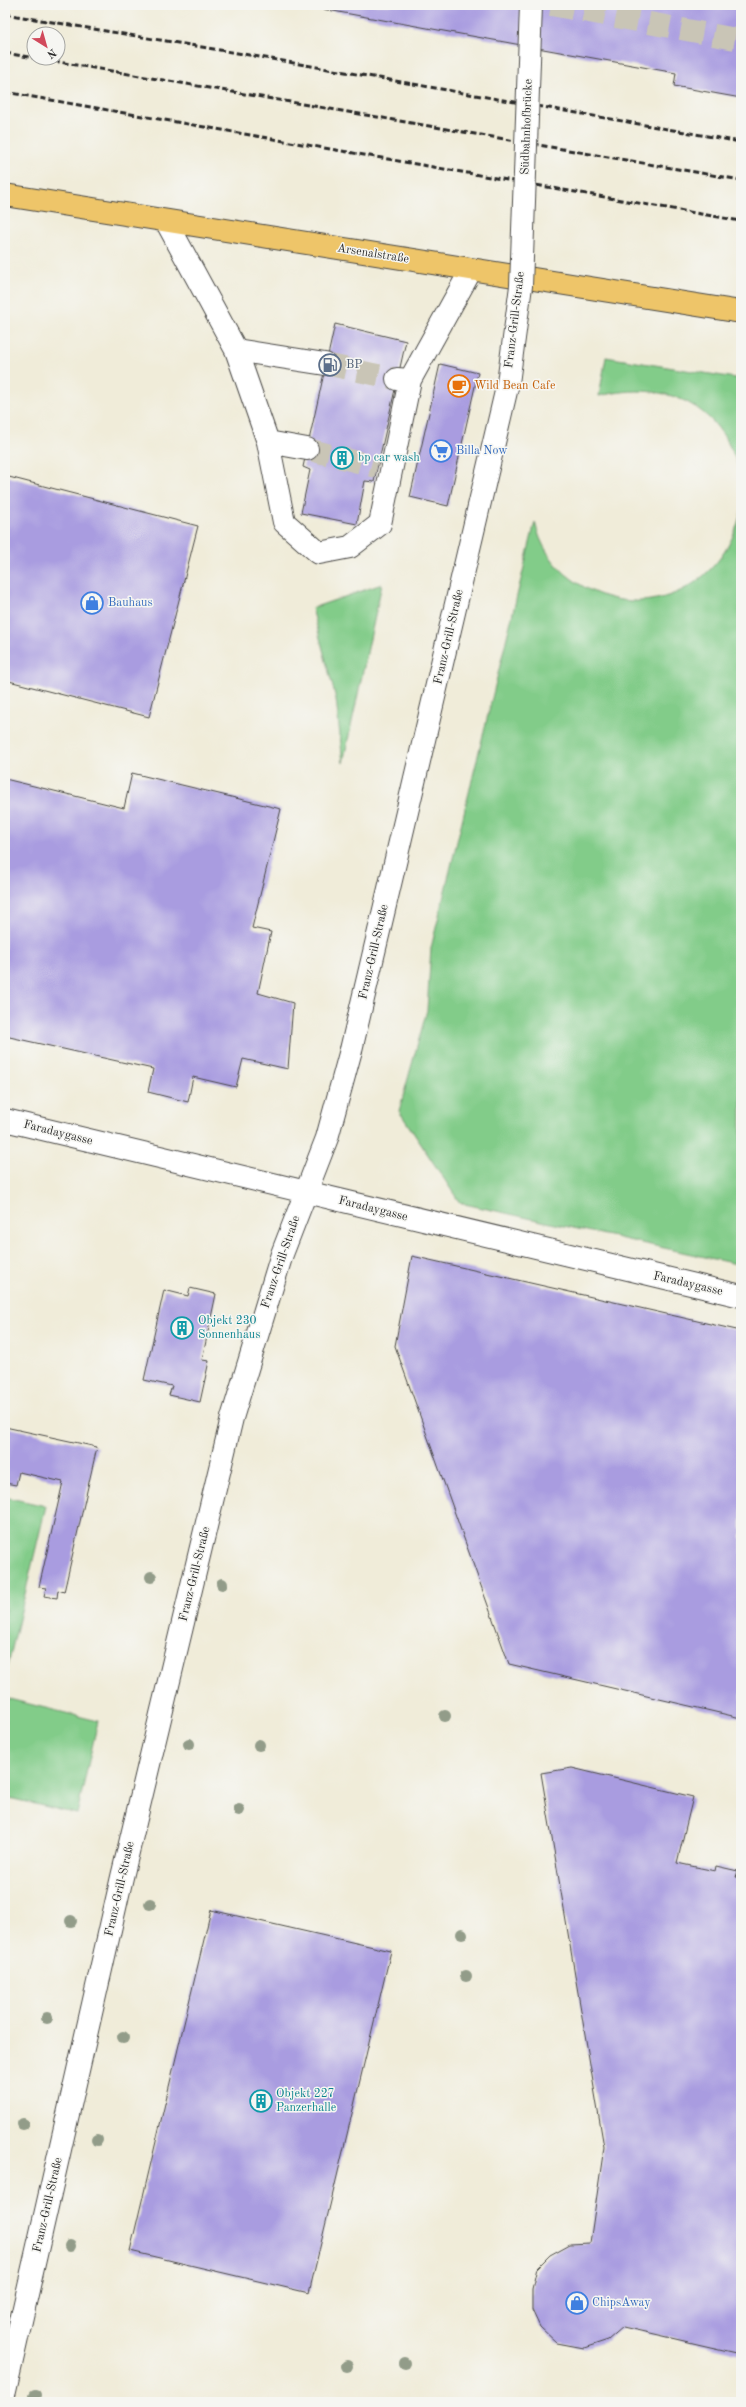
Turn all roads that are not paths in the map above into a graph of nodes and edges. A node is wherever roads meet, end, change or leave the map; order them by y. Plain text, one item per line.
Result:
1 (531, 5) edge
2 (5, 195) edge
3 (166, 221) junction
4 (522, 249) joint
5 (471, 270) junction
6 (741, 312) edge
7 (236, 350) junction
8 (325, 364) tunnel mouth
9 (268, 442) junction
10 (307, 449) tunnel mouth
11 (5, 1120) edge
12 (306, 1192) junction
13 (741, 1296) edge
14 (5, 2391) edge

1 - 4 street, Südbahnhofbrücke, bridge
2 - 3 main road, Arsenalstraße
3 - 5 main road, Arsenalstraße
3 - 7 street
4 - 12 street, Franz-Grill-Straße, bridge
5 - 6 main road, Arsenalstraße
5 - 9 street
7 - 8 street
7 - 9 street
9 - 10 street
11 - 12 street, Faradaygasse
12 - 13 street, Faradaygasse
12 - 14 street, Franz-Grill-Straße

